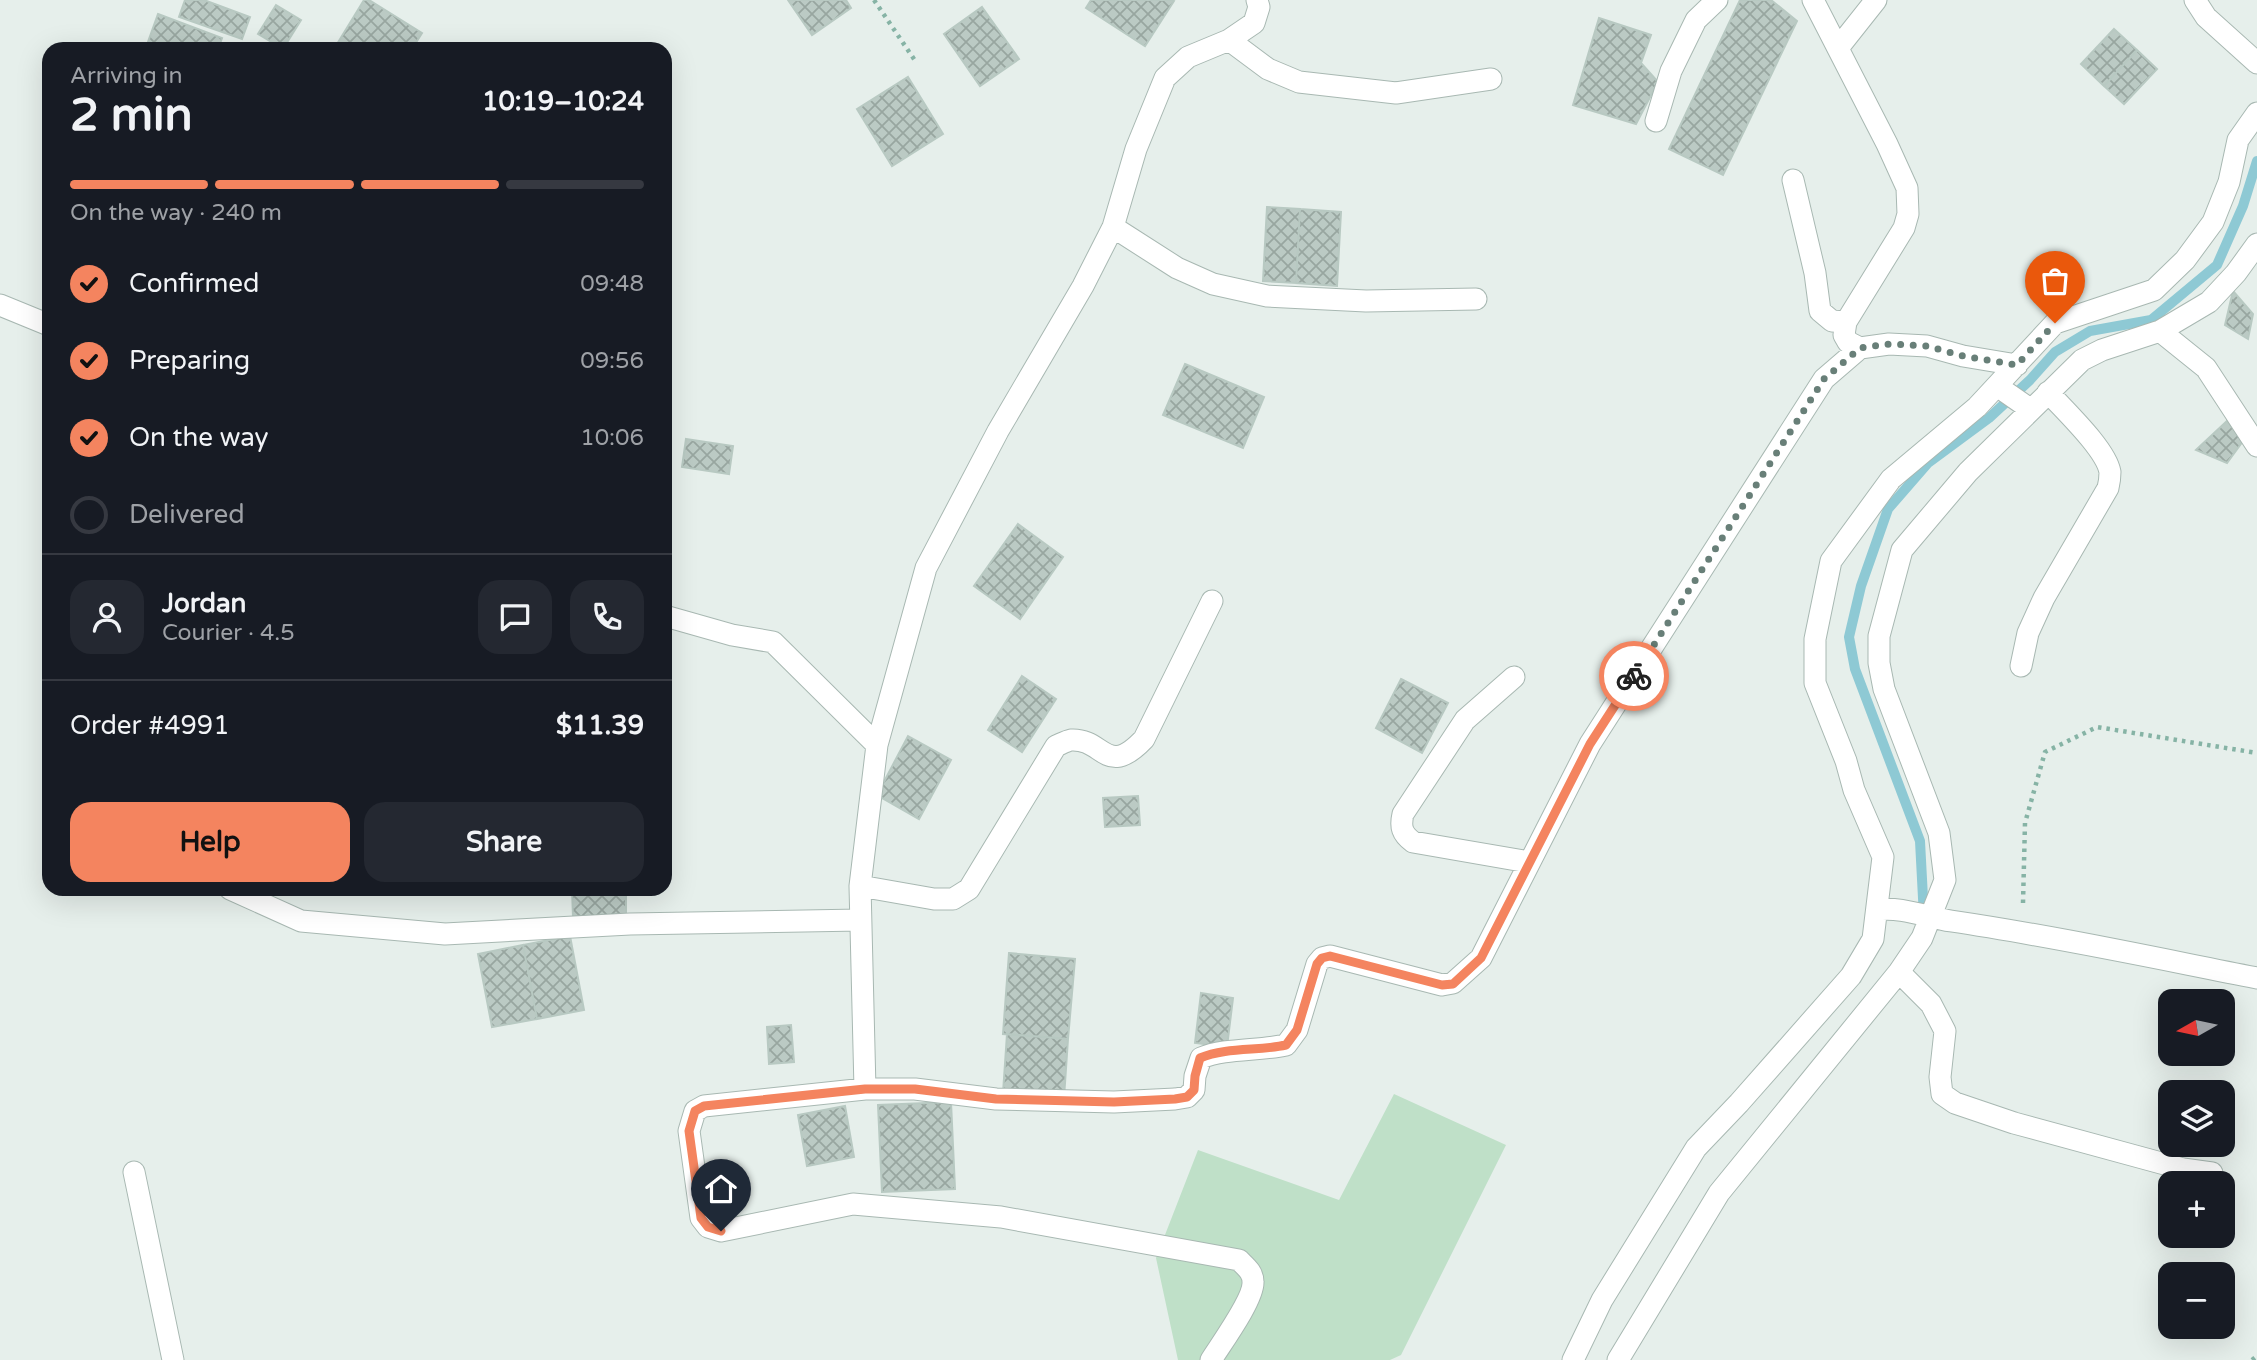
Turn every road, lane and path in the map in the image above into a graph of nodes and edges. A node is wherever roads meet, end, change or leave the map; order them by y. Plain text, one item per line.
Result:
1 (874, 0) edge
2 (1257, 0) edge
3 (1717, 0) edge
4 (1813, 0) edge
5 (1876, 0) edge
6 (2195, 0) edge
7 (1229, 40) junction
8 (1838, 48) junction
9 (916, 62) dead end
10 (2257, 63) edge
11 (1491, 79) dead end
12 (2257, 113) edge
13 (1656, 121) dead end
14 (1793, 180) dead end
15 (1113, 227) junction
16 (2257, 244) edge
17 (1476, 299) dead end
18 (0, 304) edge
19 (42, 322) edge
20 (1846, 322) junction
21 (2160, 331) junction
22 (1860, 348) junction
23 (2017, 365) junction
24 (2001, 388) junction
25 (2048, 392) junction
26 (2027, 407) junction
27 (2257, 446) edge
28 (1212, 601) dead end
29 (672, 618) edge
30 (2021, 666) dead end
31 (1514, 677) dead end
32 (877, 745) junction
33 (2257, 753) edge
34 (1529, 862) junction
35 (860, 886) junction
36 (246, 896) edge
37 (1884, 909) junction
38 (1928, 918) junction
39 (860, 920) junction
40 (2019, 931) junction
41 (1899, 972) junction
42 (2257, 978) edge
43 (865, 1089) junction
44 (2198, 1171) edge
45 (134, 1172) dead end
46 (2257, 1356) edge
47 (173, 1360) edge
48 (1211, 1360) edge
49 (1573, 1360) edge
50 (1618, 1360) edge
51 (2252, 1360) edge

1 - 9 path
2 - 7 street
3 - 13 street
4 - 8 street
5 - 8 street
6 - 10 street
7 - 11 street
7 - 15 street
8 - 20 street
12 - 23 street
14 - 20 street
15 - 17 street
15 - 32 street
16 - 21 street
18 - 19 street
20 - 22 street
21 - 25 street
21 - 27 street
22 - 23 street
22 - 34 street
23 - 24 street
24 - 26 street
24 - 37 street
25 - 26 street
25 - 30 street
26 - 38 street
28 - 35 street
29 - 32 street
31 - 34 street
32 - 35 street
33 - 40 path
34 - 43 street
35 - 39 street
36 - 39 street
37 - 38 street
37 - 49 street
38 - 40 street
38 - 41 street
39 - 43 street
40 - 42 street
41 - 44 street
41 - 50 street
43 - 48 street
45 - 47 street
46 - 51 path

